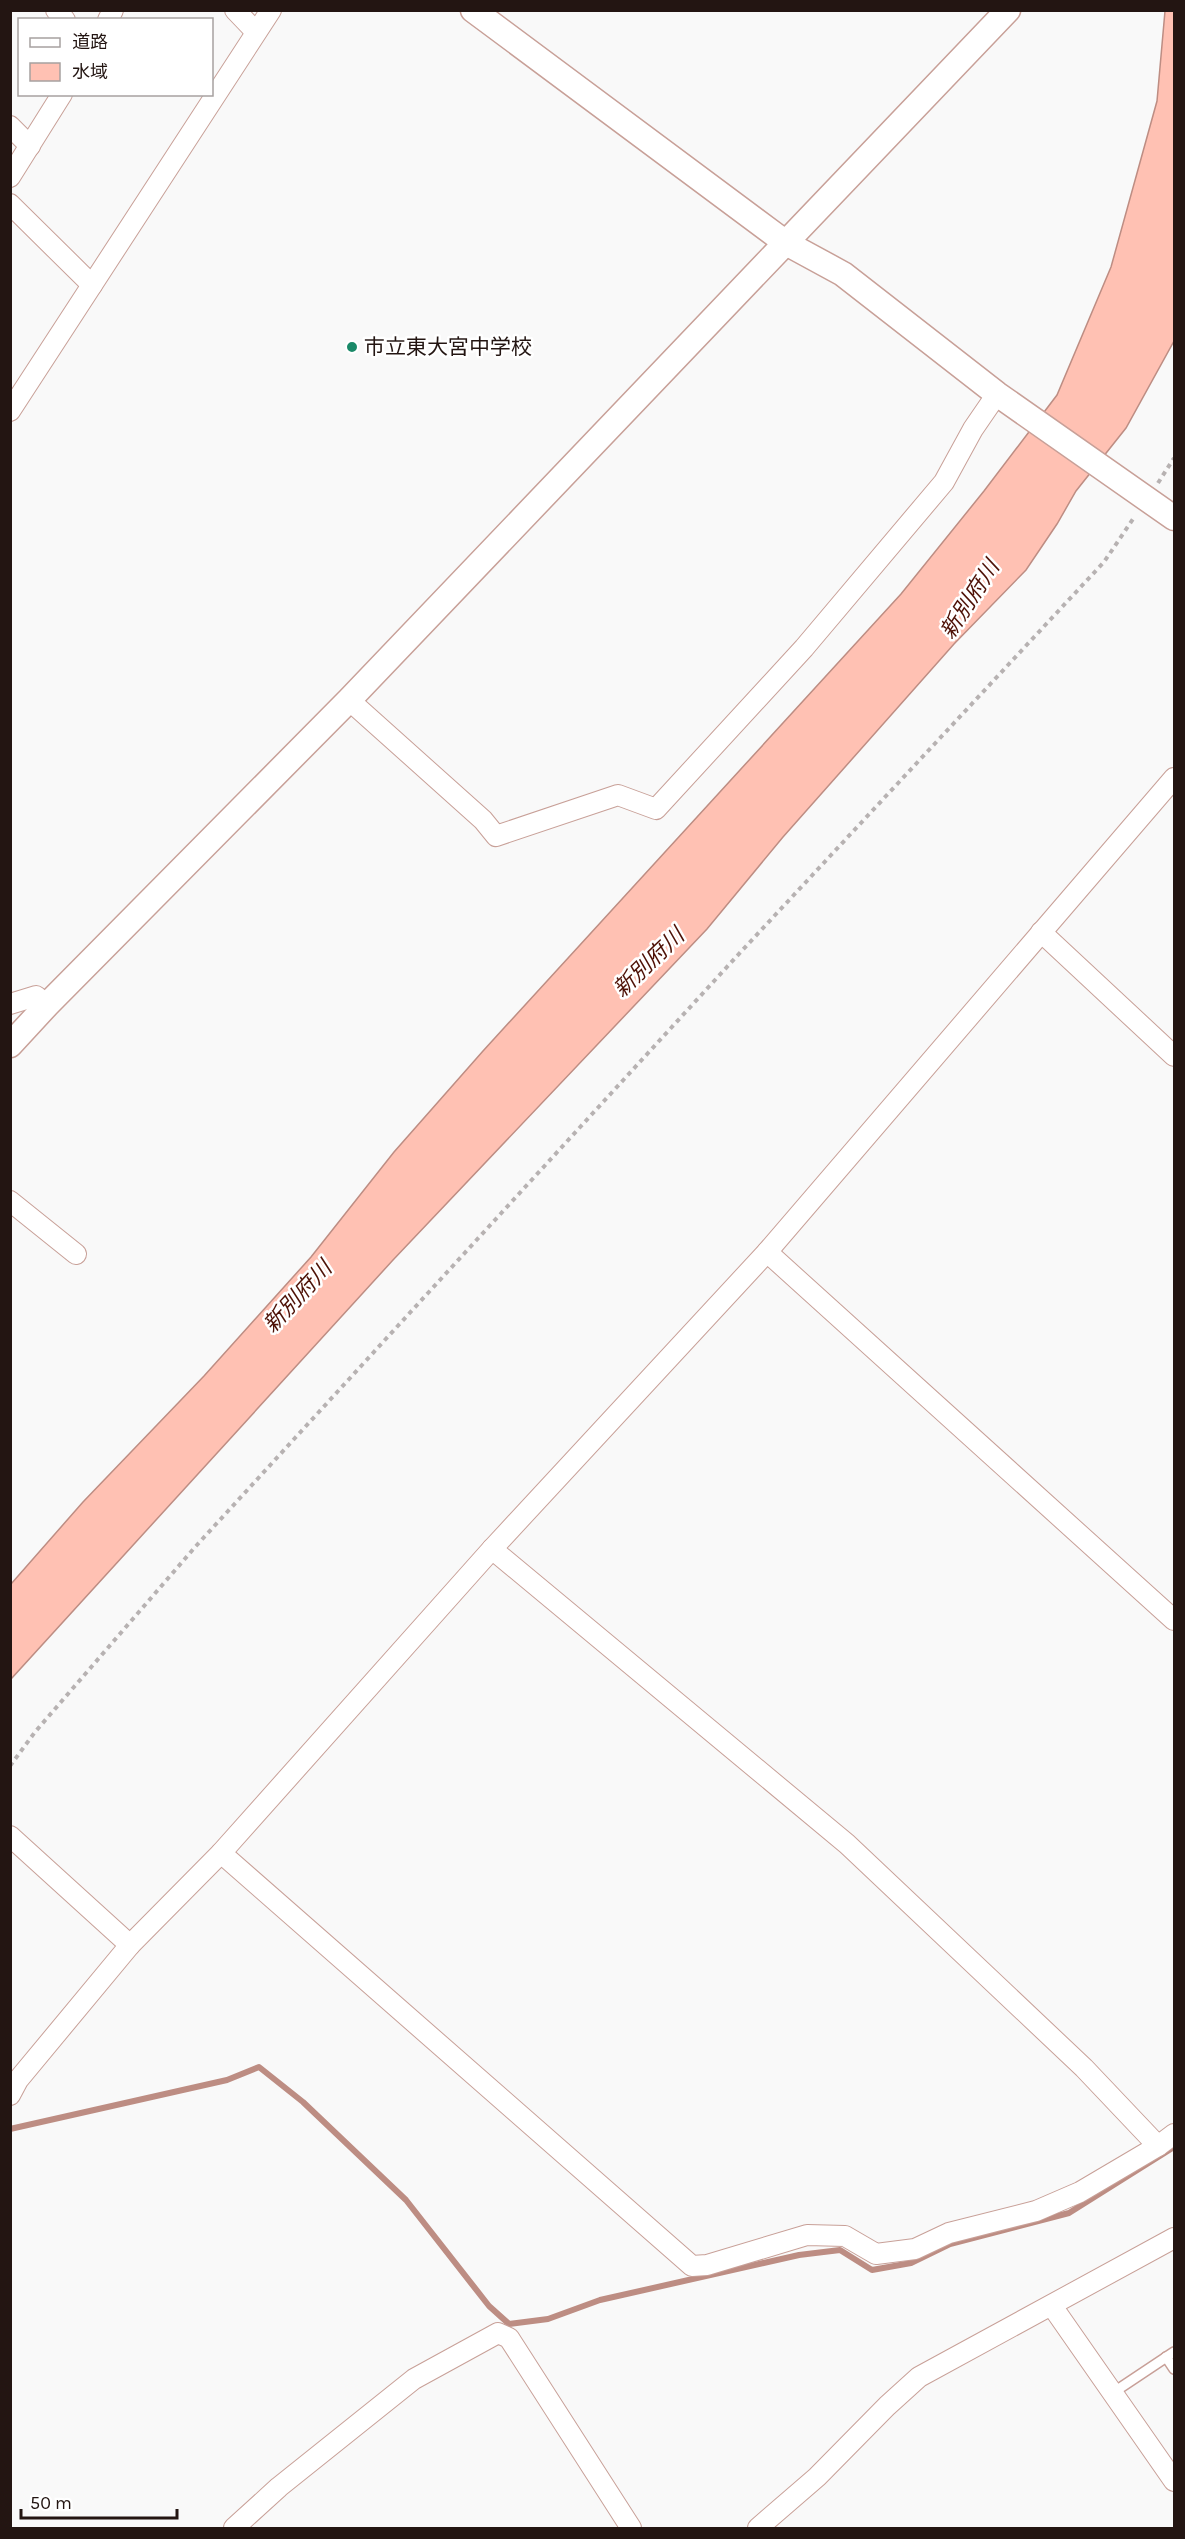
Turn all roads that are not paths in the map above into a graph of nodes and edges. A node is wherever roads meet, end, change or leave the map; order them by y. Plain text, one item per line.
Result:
1 (235, 10) edge
2 (271, 10) edge
3 (472, 10) edge
4 (1008, 10) edge
5 (256, 32) junction
6 (61, 96) edge
7 (10, 126) edge
8 (30, 146) junction
9 (10, 177) edge
10 (10, 204) edge
11 (786, 243) junction
12 (92, 285) junction
13 (1002, 397) junction
14 (10, 411) edge
15 (1174, 518) edge
16 (349, 700) junction
17 (1174, 778) edge
18 (1041, 932) junction
19 (10, 1004) edge
20 (47, 1005) junction
21 (10, 1045) edge
22 (1174, 1056) edge
23 (10, 1201) edge
24 (766, 1252) junction
25 (76, 1254) dead end
26 (492, 1549) junction
27 (1174, 1620) edge
28 (10, 1836) edge
29 (221, 1853) junction
30 (130, 1945) junction
31 (10, 2095) edge
32 (1174, 2134) edge
33 (1158, 2146) junction
34 (1174, 2238) edge
35 (1052, 2306) junction
36 (1170, 2355) edge
37 (1174, 2369) edge
38 (1114, 2392) junction
39 (1174, 2481) edge
40 (234, 2529) edge
41 (630, 2529) edge
42 (758, 2529) edge

1 - 5 street
2 - 5 street
3 - 11 street
4 - 11 street
5 - 12 street
6 - 8 street
7 - 8 street
8 - 9 street
10 - 12 street
11 - 13 street
11 - 16 street
12 - 14 street
13 - 15 street
13 - 16 street
16 - 20 street
17 - 18 street
18 - 22 street
18 - 24 street
19 - 20 street
20 - 21 street
23 - 25 street
24 - 26 street
24 - 27 street
26 - 29 street
26 - 33 street
28 - 30 street
29 - 30 street
29 - 33 street
30 - 31 street
32 - 33 street
34 - 35 street
35 - 38 street
35 - 42 street
36 - 37 lane
36 - 38 lane
38 - 39 street
40 - 41 street

